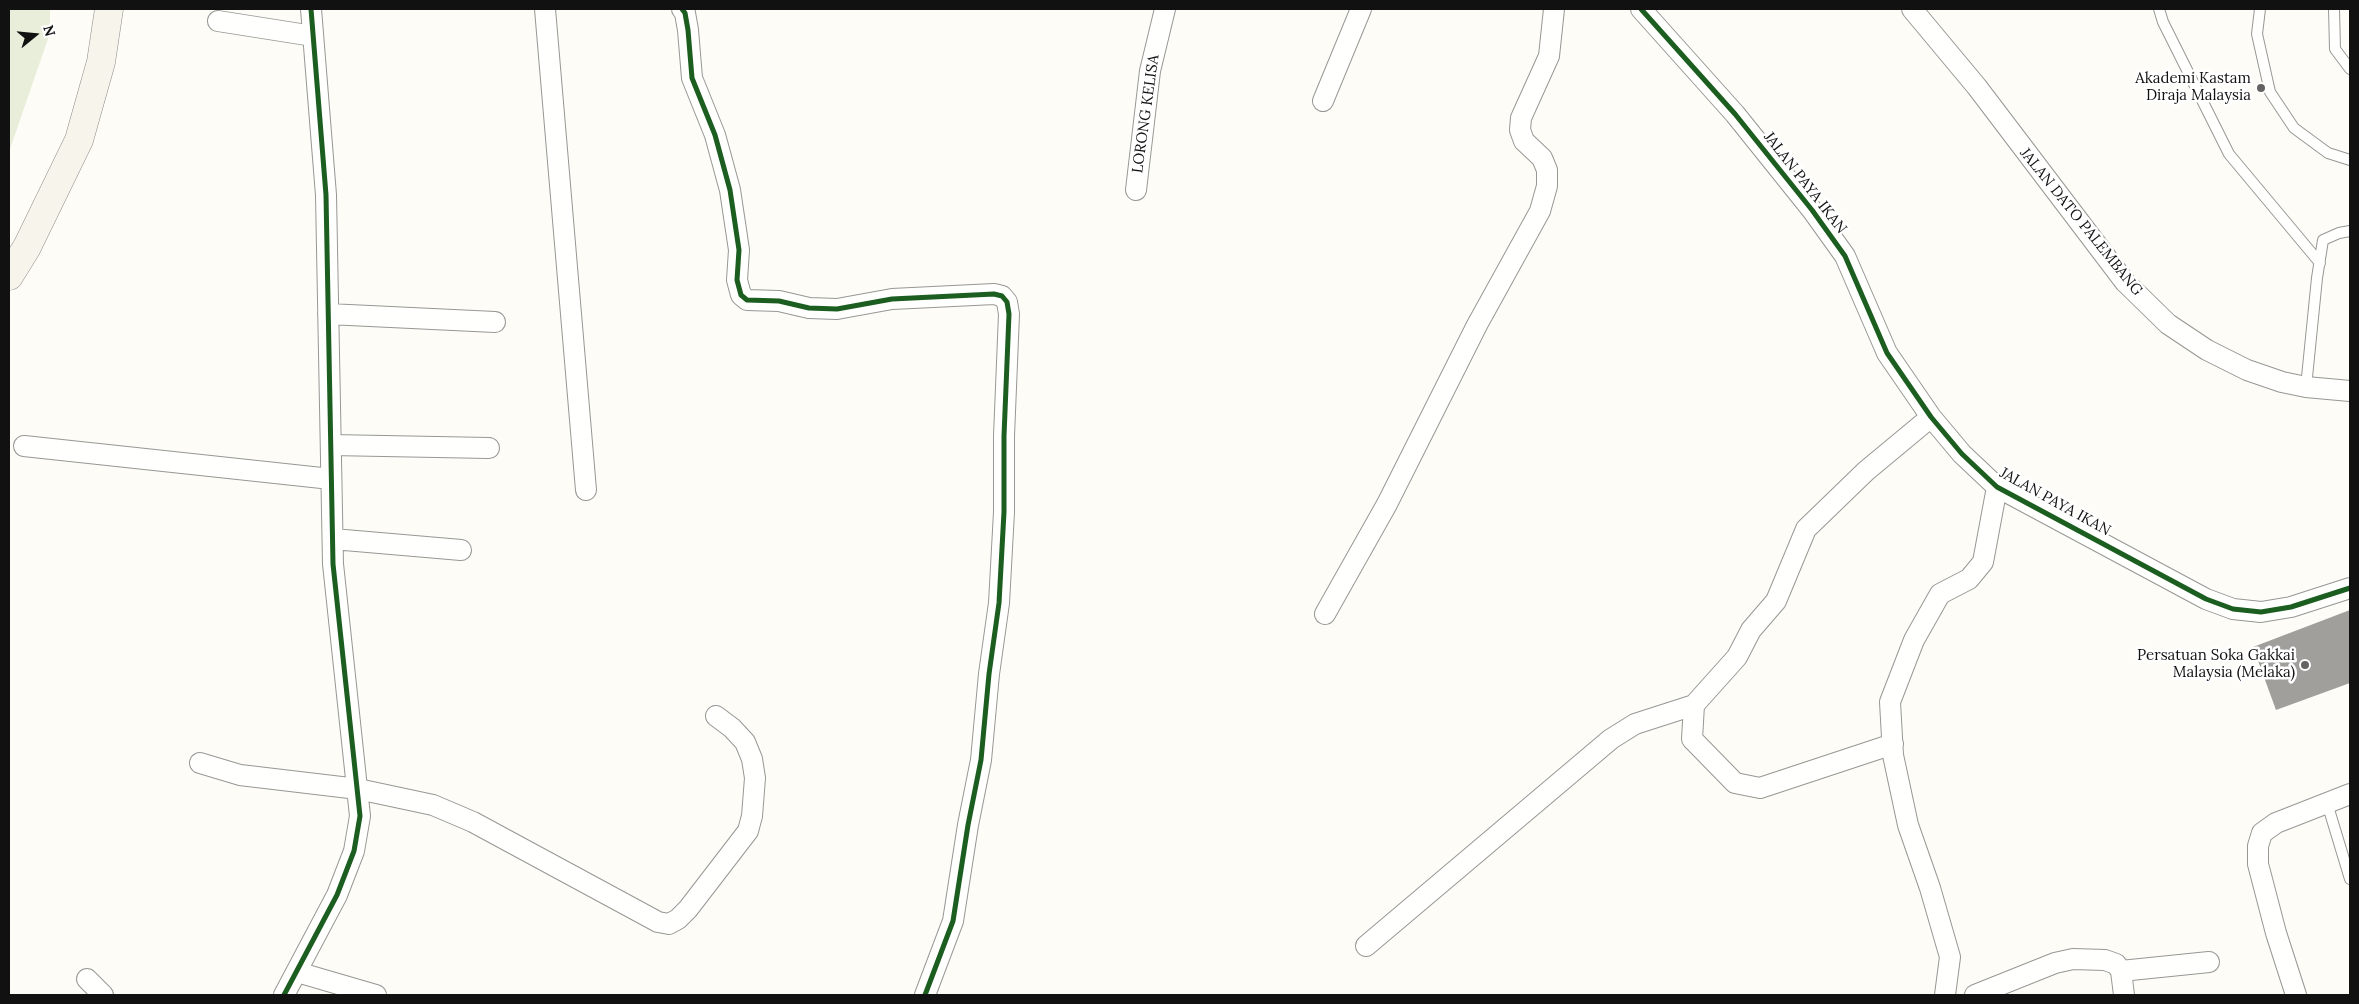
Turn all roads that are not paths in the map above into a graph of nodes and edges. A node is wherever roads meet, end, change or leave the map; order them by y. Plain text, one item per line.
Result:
1 (101, 9) edge
2 (109, 9) edge
3 (311, 9) edge
4 (545, 9) edge
5 (682, 9) edge
6 (1165, 9) edge
7 (1361, 9) edge
8 (1554, 9) edge
9 (1641, 9) edge
10 (1912, 9) edge
11 (2159, 9) edge
12 (2260, 9) edge
13 (2334, 9) edge
14 (218, 21) dead end
15 (313, 36) junction
16 (101, 62) junction
17 (2350, 70) edge
18 (1323, 101) dead end
19 (2350, 160) edge
20 (1136, 190) dead end
21 (2350, 231) edge
22 (2320, 263) junction
23 (9, 276) edge
24 (328, 314) junction
25 (495, 322) dead end
26 (2306, 387) junction
27 (2350, 390) edge
28 (1931, 417) junction
29 (331, 445) junction
30 (24, 446) dead end
31 (490, 448) dead end
32 (331, 478) junction
33 (1997, 487) junction
34 (586, 490) dead end
35 (332, 539) junction
36 (461, 550) dead end
37 (2350, 588) edge
38 (1325, 614) dead end
39 (1694, 705) junction
40 (716, 716) dead end
41 (1892, 744) junction
42 (200, 763) dead end
43 (358, 789) junction
44 (2350, 794) edge
45 (2327, 803) junction
46 (2350, 879) edge
47 (1366, 946) dead end
48 (2209, 962) dead end
49 (2121, 971) junction
50 (297, 972) junction
51 (87, 979) dead end
52 (104, 995) edge
53 (284, 995) edge
54 (376, 995) edge
55 (925, 995) edge
56 (1945, 995) edge
57 (1976, 995) edge
58 (2124, 995) edge
59 (2296, 995) edge

1 - 16 main road
2 - 16 main road
3 - 15 street
4 - 34 street
5 - 55 street
6 - 20 street, LORONG KELISA
7 - 18 street
8 - 38 street
9 - 28 street, JALAN PAYA IKAN
10 - 26 street, JALAN DATO PALEMBANG
11 - 22 lane
12 - 19 lane
13 - 17 lane
14 - 15 street
15 - 24 street
16 - 23 main road
21 - 22 lane
22 - 26 lane
24 - 25 street
24 - 29 street
26 - 27 street, JALAN DATO PALEMBANG
28 - 33 street, JALAN PAYA IKAN
28 - 39 street
29 - 31 street
29 - 32 street
30 - 32 street
32 - 35 street
33 - 37 street, JALAN PAYA IKAN
33 - 41 street
35 - 36 street
35 - 43 street
39 - 41 street
39 - 47 street
40 - 43 street
41 - 56 street
42 - 43 street
43 - 50 street
44 - 45 street
45 - 46 lane
45 - 59 street
48 - 49 street
49 - 57 street
49 - 58 street
50 - 53 street
50 - 54 street
51 - 52 street

